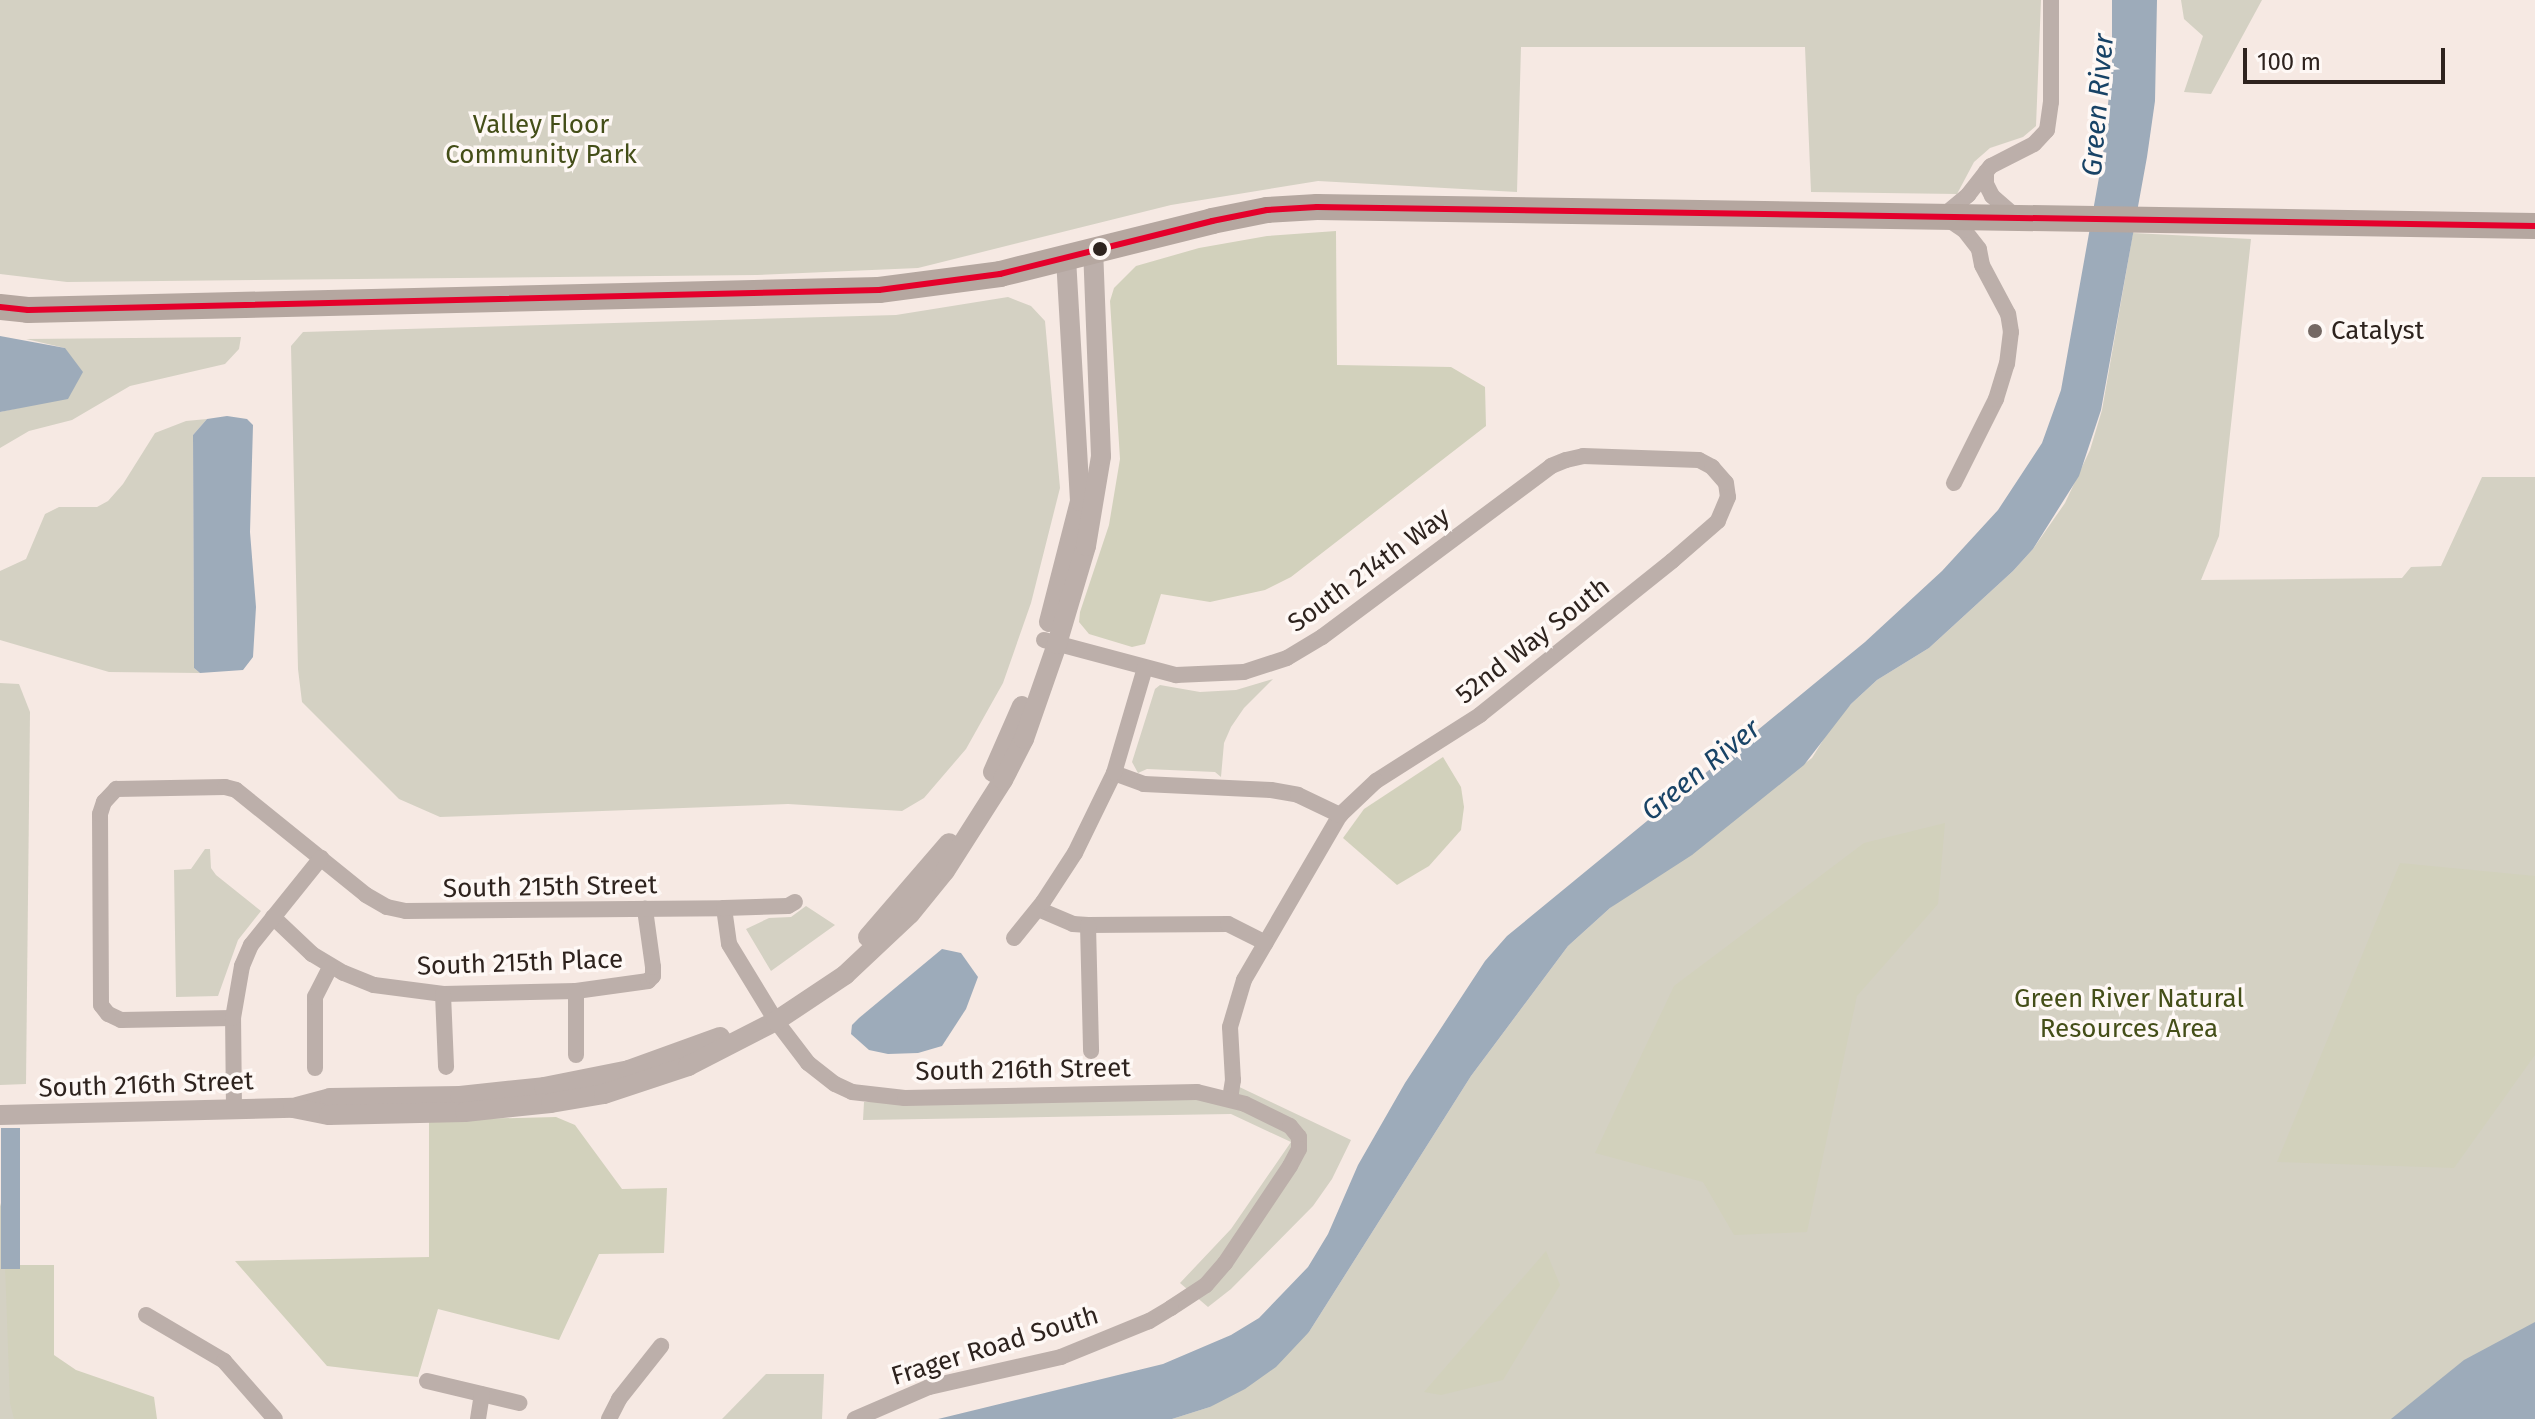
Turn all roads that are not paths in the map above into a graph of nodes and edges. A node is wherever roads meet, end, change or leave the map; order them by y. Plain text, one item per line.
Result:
1 (2051, 0) edge
2 (1986, 172) junction
3 (1943, 216) junction
4 (2016, 217) junction
5 (2535, 226) edge
6 (1979, 249) junction
7 (1093, 251) junction
8 (1066, 258) junction
9 (0, 307) edge
10 (1726, 483) joint
11 (1954, 483) dead end
12 (1051, 642) junction
13 (1145, 668) junction
14 (1114, 773) junction
15 (1340, 815) junction
16 (321, 858) junction
17 (795, 902) dead end
18 (724, 908) junction
19 (645, 909) junction
20 (1038, 909) junction
21 (273, 917) junction
22 (1088, 925) junction
23 (1014, 938) dead end
24 (1266, 943) junction
25 (330, 967) junction
26 (576, 991) junction
27 (443, 994) junction
28 (773, 1015) junction
29 (233, 1018) junction
30 (1091, 1051) dead end
31 (576, 1055) dead end
32 (446, 1067) dead end
33 (315, 1068) dead end
34 (1230, 1098) junction
35 (234, 1109) junction
36 (0, 1115) edge
37 (1300, 1141) joint
38 (146, 1315) dead end
39 (661, 1346) dead end
40 (427, 1381) dead end
41 (482, 1394) junction
42 (519, 1403) dead end
43 (275, 1419) edge
44 (478, 1419) edge
45 (609, 1419) edge
46 (855, 1419) edge

1 - 2 street
2 - 3 street
2 - 4 street
3 - 4 main road
3 - 6 street
3 - 7 main road
4 - 5 main road
4 - 6 street
6 - 11 street
7 - 8 main road
7 - 12 street
8 - 9 main road
8 - 12 street
10 - 13 street, South 214th Way
10 - 15 street, 52nd Way South
12 - 13 street, South 214th Way
12 - 28 street, South 216th Street
13 - 14 street
14 - 15 street
14 - 20 street
15 - 24 street, 52nd Way South
16 - 19 street, South 215th Street
16 - 21 street
16 - 29 street, South 215th Street
17 - 18 street, South 215th Street
18 - 19 street, South 215th Street
18 - 28 street, South 216th Street
19 - 26 street, South 215th Place
20 - 22 street
20 - 23 street
21 - 25 street, South 215th Place
21 - 29 street
22 - 24 street
22 - 30 street
24 - 34 street, 52nd Way South
25 - 27 street, South 215th Place
25 - 33 street
26 - 27 street, South 215th Place
26 - 31 street
27 - 32 street
28 - 34 street, South 216th Street
28 - 35 street, South 216th Street
29 - 35 street
34 - 37 street, South 216th Street
35 - 36 street, South 216th Street
37 - 46 street, Frager Road South
38 - 43 street
39 - 45 street
40 - 41 street
41 - 42 street
41 - 44 street

